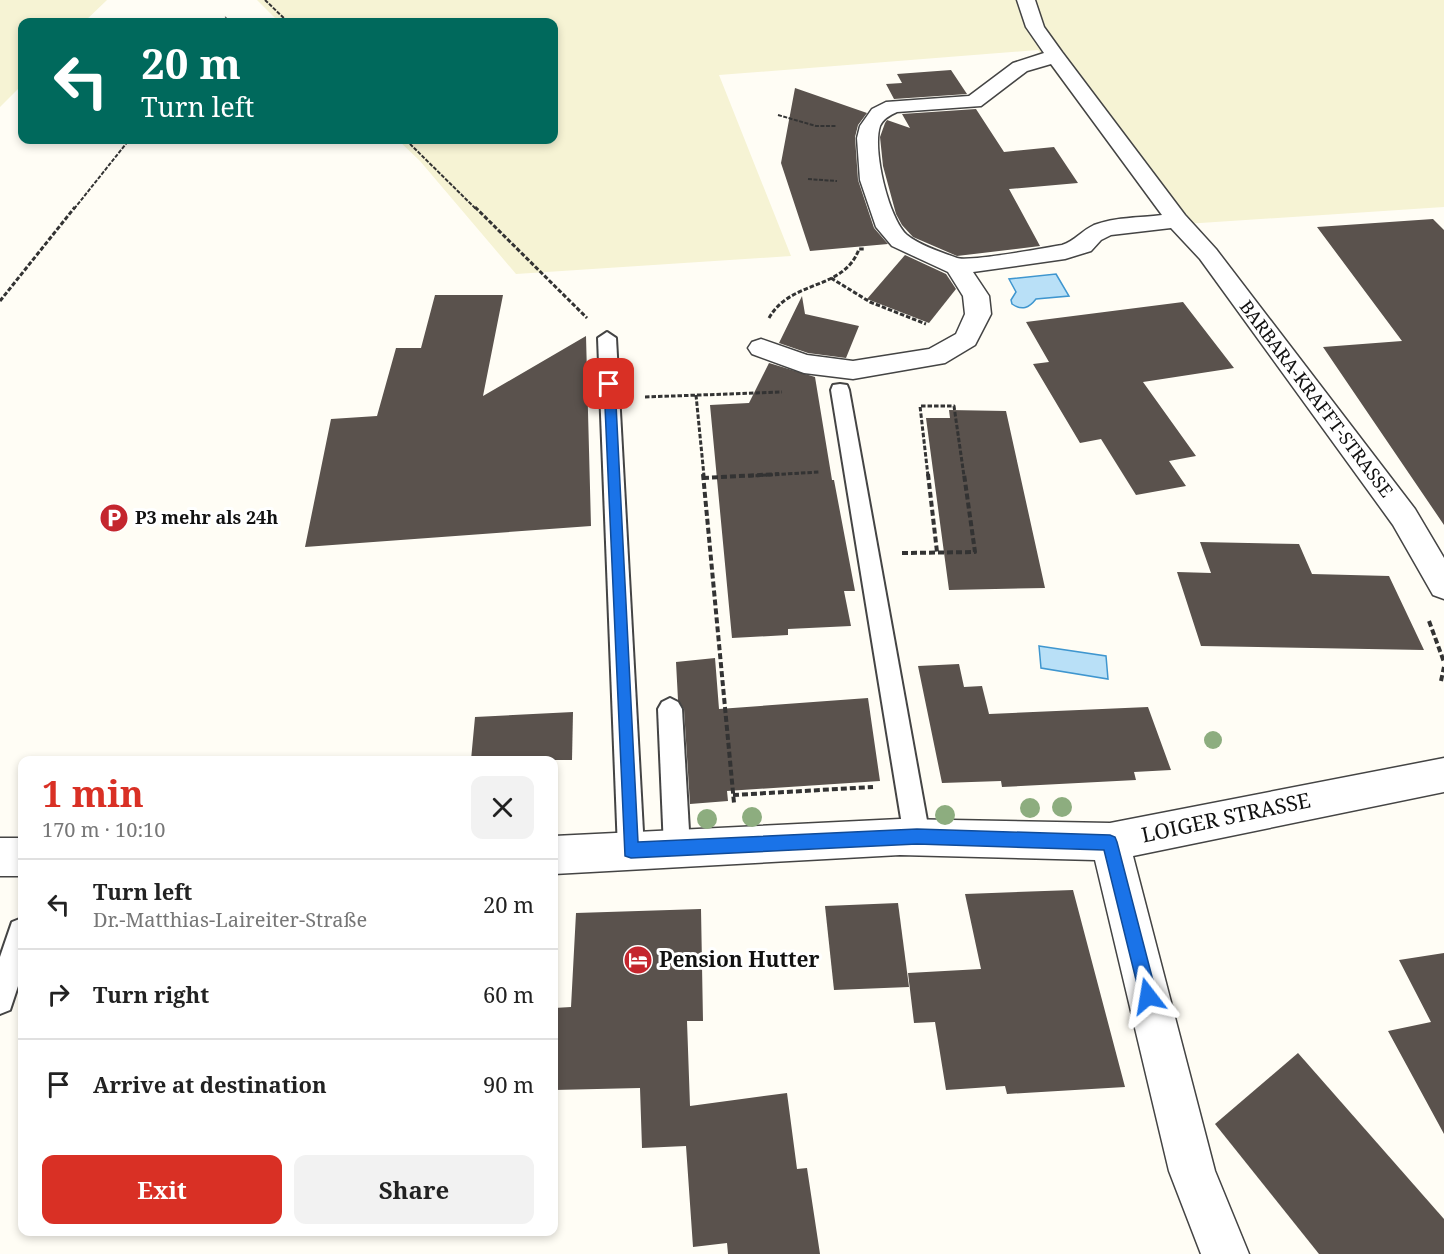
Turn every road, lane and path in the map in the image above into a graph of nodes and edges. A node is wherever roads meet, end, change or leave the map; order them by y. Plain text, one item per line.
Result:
1 (265, 0) edge
2 (1026, 0) edge
3 (284, 18) edge
4 (1055, 57) junction
5 (778, 116) dead end
6 (870, 126) junction
7 (126, 144) edge
8 (410, 144) edge
9 (1177, 220) junction
10 (900, 242) junction
11 (957, 267) junction
12 (831, 278) junction
13 (0, 300) edge
14 (607, 338) joint
15 (966, 339) junction
16 (762, 348) joint
17 (840, 390) joint
18 (696, 395) junction
19 (645, 397) dead end
20 (854, 471) junction
21 (704, 478) junction
22 (937, 552) junction
23 (868, 553) junction
24 (1444, 586) edge
25 (1444, 667) edge
26 (1441, 681) dead end
27 (669, 709) dead end
28 (1444, 775) edge
29 (908, 784) junction
30 (733, 795) junction
31 (917, 837) junction
32 (1110, 842) junction
33 (738, 845) junction
34 (677, 848) junction
35 (631, 850) junction
36 (558, 855) edge
37 (0, 857) edge
38 (18, 858) edge
39 (18, 944) edge
40 (0, 1000) edge
41 (1225, 1254) edge

1 - 3 path
2 - 4 street, BARBARA-KRAFFT-STRASSE
4 - 6 street
4 - 9 street, BARBARA-KRAFFT-STRASSE
5 - 6 path
6 - 10 street
7 - 13 path
8 - 14 path
9 - 11 street
9 - 24 street, BARBARA-KRAFFT-STRASSE
10 - 11 street
10 - 12 path
11 - 15 street
12 - 15 path
12 - 16 path
14 - 35 lane
15 - 16 street
17 - 18 path
17 - 20 lane
18 - 19 path
18 - 21 path
20 - 21 path
20 - 23 lane
21 - 30 path
22 - 22 path
22 - 23 path
23 - 29 lane
25 - 26 path
27 - 34 lane
28 - 32 street, LOIGER STRASSE
29 - 30 path
29 - 31 lane
30 - 33 path
31 - 32 street, LOIGER STRASSE
31 - 33 street, LOIGER STRASSE
32 - 41 street
33 - 34 street, LOIGER STRASSE
34 - 35 street, LOIGER STRASSE
35 - 36 street, LOIGER STRASSE
37 - 38 street
39 - 40 lane

